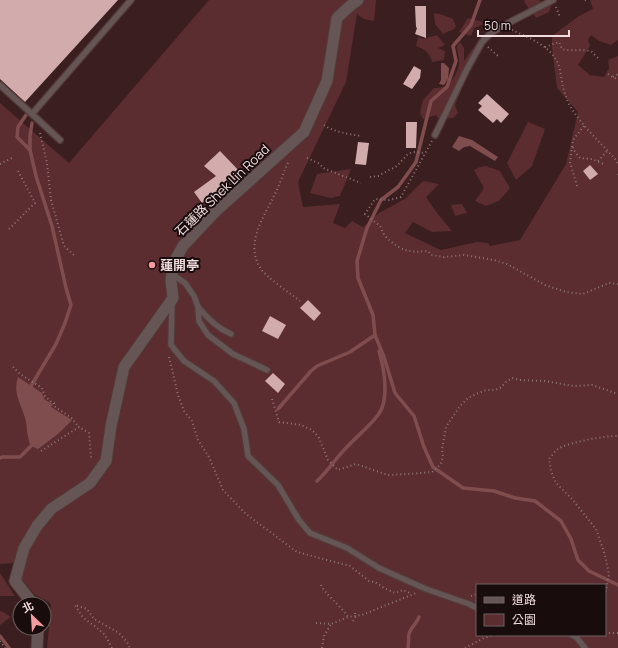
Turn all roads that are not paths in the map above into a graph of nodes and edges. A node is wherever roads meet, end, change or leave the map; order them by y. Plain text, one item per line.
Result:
1 (131, 0) edge
2 (358, 0) edge
3 (554, 1) edge
4 (0, 85) edge
5 (34, 116) junction
6 (435, 135) road end
7 (60, 140) dead end
8 (172, 274) junction
9 (173, 298) junction
10 (198, 307) junction
11 (231, 334) dead end
12 (267, 370) dead end
13 (27, 596) edge
14 (476, 608) edge
15 (37, 636) edge
16 (574, 636) edge
17 (36, 648) edge
18 (585, 648) edge

1 - 5 lane
2 - 8 street, 石蓮路 Shek Lin Road
3 - 6 lane
4 - 5 lane
5 - 7 lane
8 - 9 street, 石蓮路 Shek Lin Road
8 - 10 lane
9 - 13 street
9 - 14 lane
10 - 11 lane
10 - 12 lane
15 - 17 street
16 - 18 lane

